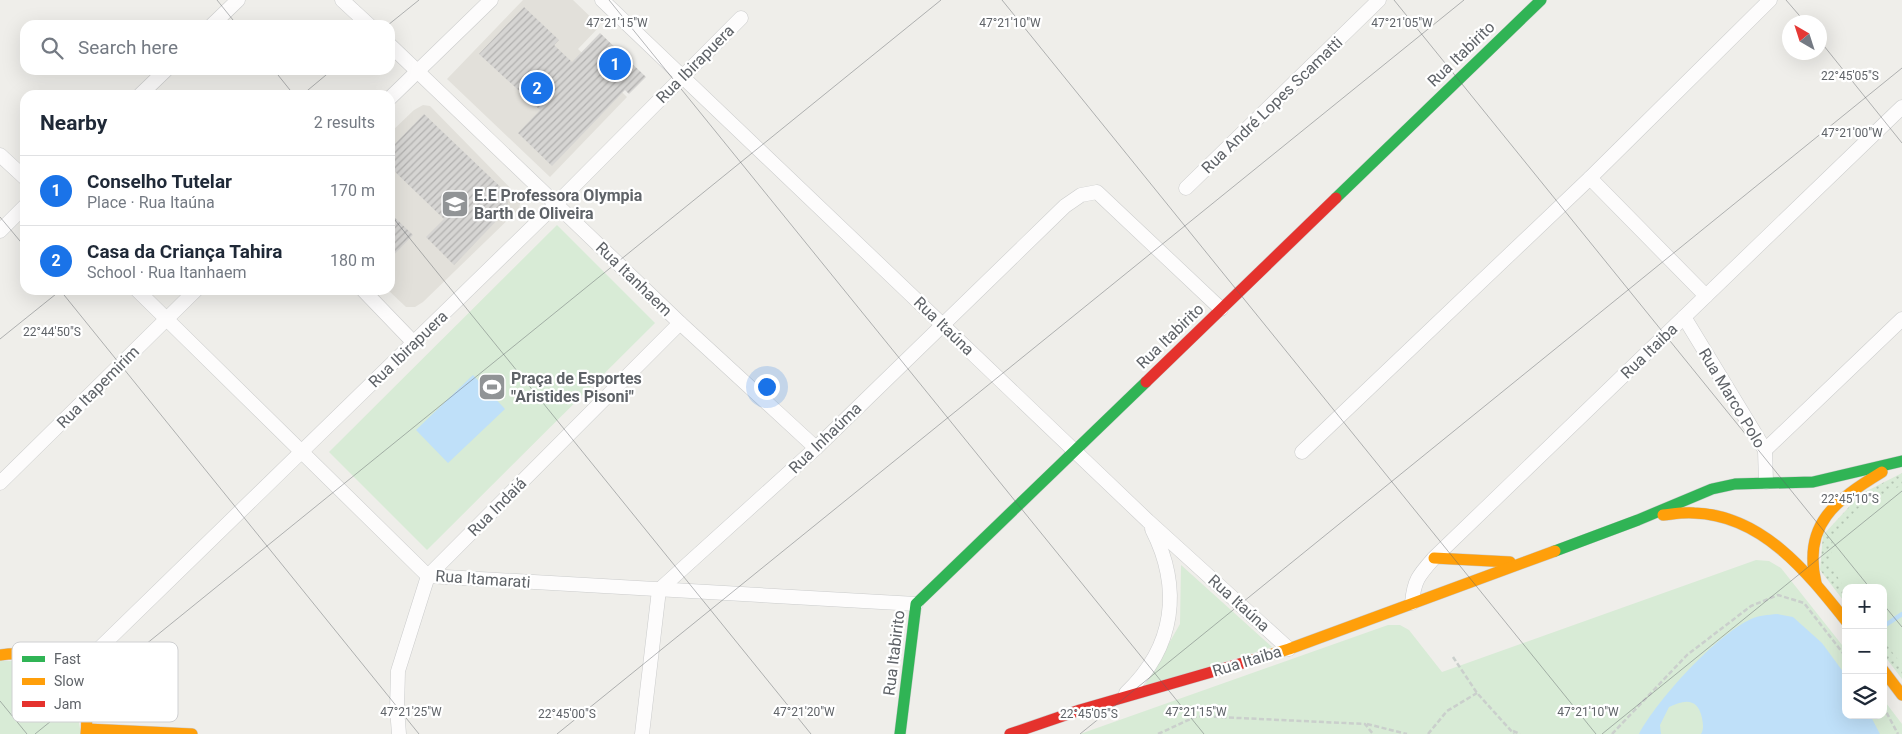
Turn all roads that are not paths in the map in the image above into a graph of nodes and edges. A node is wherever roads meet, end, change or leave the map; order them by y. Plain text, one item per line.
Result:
1 (238, 0) edge
2 (342, 0) edge
3 (491, 0) edge
4 (602, 0) edge
5 (1379, 0) edge
6 (1541, 0) edge
7 (1770, 0) edge
8 (741, 18) dead end
9 (217, 20) edge
10 (364, 20) edge
11 (395, 50) edge
12 (417, 71) junction
13 (161, 75) edge
14 (682, 78) junction
15 (145, 90) edge
16 (395, 93) edge
17 (1902, 107) edge
18 (1902, 120) edge
19 (1873, 135) junction
20 (0, 155) edge
21 (20, 173) edge
22 (1590, 178) junction
23 (1186, 188) dead end
24 (556, 204) junction
25 (20, 211) edge
26 (0, 231) edge
27 (142, 295) edge
28 (191, 295) edge
29 (369, 295) edge
30 (1706, 296) junction
31 (1221, 310) junction
32 (1684, 317) junction
33 (166, 319) junction
34 (1902, 319) edge
35 (680, 323) junction
36 (943, 324) junction
37 (414, 343) junction
38 (816, 448) junction
39 (1765, 450) junction
40 (1074, 451) junction
41 (1302, 452) dead end
42 (302, 454) junction
43 (1901, 461) edge
44 (1766, 482) junction
45 (0, 483) edge
46 (1638, 520) junction
47 (1148, 521) junction
48 (1434, 558) junction
49 (1523, 562) junction
50 (428, 576) junction
51 (1816, 583) junction
52 (658, 590) junction
53 (1412, 603) junction
54 (916, 604) junction
55 (1842, 616) edge
56 (106, 642) edge
57 (1289, 649) junction
58 (1886, 674) edge
59 (1902, 695) edge
60 (1120, 699) junction
61 (1080, 710) junction
62 (86, 731) edge
63 (192, 734) edge
64 (399, 734) edge
65 (642, 734) edge
66 (900, 734) edge
67 (1010, 734) edge
68 (1052, 734) edge

1 - 9 street
2 - 10 street
3 - 12 street
4 - 14 street, Rua Itaúna
5 - 23 street, Rua André Lopes Scamatti
6 - 31 main road, Rua Itabirito
7 - 22 street
8 - 14 street, Rua Ibirapuera
11 - 12 street, Rua Itanhaem
12 - 16 street
12 - 24 street, Rua Itanhaem
13 - 15 street
14 - 24 street, Rua Ibirapuera
14 - 36 street, Rua Itaúna
17 - 19 street, Rua Itaiba
18 - 19 street
19 - 30 street, Rua Itaiba
20 - 21 street
22 - 30 street
22 - 41 street
24 - 35 street, Rua Itanhaem
24 - 37 street, Rua Ibirapuera
25 - 26 street
27 - 33 street, Rua Itamarati
28 - 33 street, Rua Itapemirim
29 - 37 street
30 - 32 street, Rua Itaiba
31 - 36 street, Rua Inhaúma
31 - 40 main road, Rua Itabirito
32 - 39 street, Rua Marco Polo
32 - 48 street, Rua Itaiba
33 - 42 street, Rua Itamarati
33 - 45 street, Rua Itapemirim
34 - 39 street
35 - 38 street, Rua Itanhaem
35 - 50 street, Rua Indaiá
36 - 38 street, Rua Inhaúma
36 - 40 street, Rua Itaúna
37 - 42 street, Rua Ibirapuera
38 - 52 street, Rua Inhaúma
39 - 44 street, Rua Marco Polo
40 - 47 street, Rua Itaúna
40 - 54 main road, Rua Itabirito
42 - 50 street, Rua Itamarati
42 - 56 street, Rua Ibirapuera
43 - 44 main road, Rua Itaiba
43 - 51 main road
44 - 46 main road, Rua Itaiba
46 - 49 main road, Rua Itaiba
46 - 51 main road, Rua Itaiba
47 - 57 street, Rua Itaúna
47 - 60 street
48 - 49 main road
48 - 53 street, Rua Itaiba
49 - 53 main road, Rua Itaiba
50 - 52 street, Rua Itamarati
50 - 64 street, Rua Indaiá
51 - 55 main road, Rua Itaiba
52 - 54 street, Rua Itamarati
52 - 65 street
53 - 57 main road, Rua Itaiba
54 - 66 main road, Rua Itabirito
57 - 60 main road, Rua Itaiba
58 - 59 main road
60 - 61 main road, Rua Itaiba
61 - 67 main road, Rua Itaiba
61 - 68 main road, Rua Itaiba
62 - 63 main road

